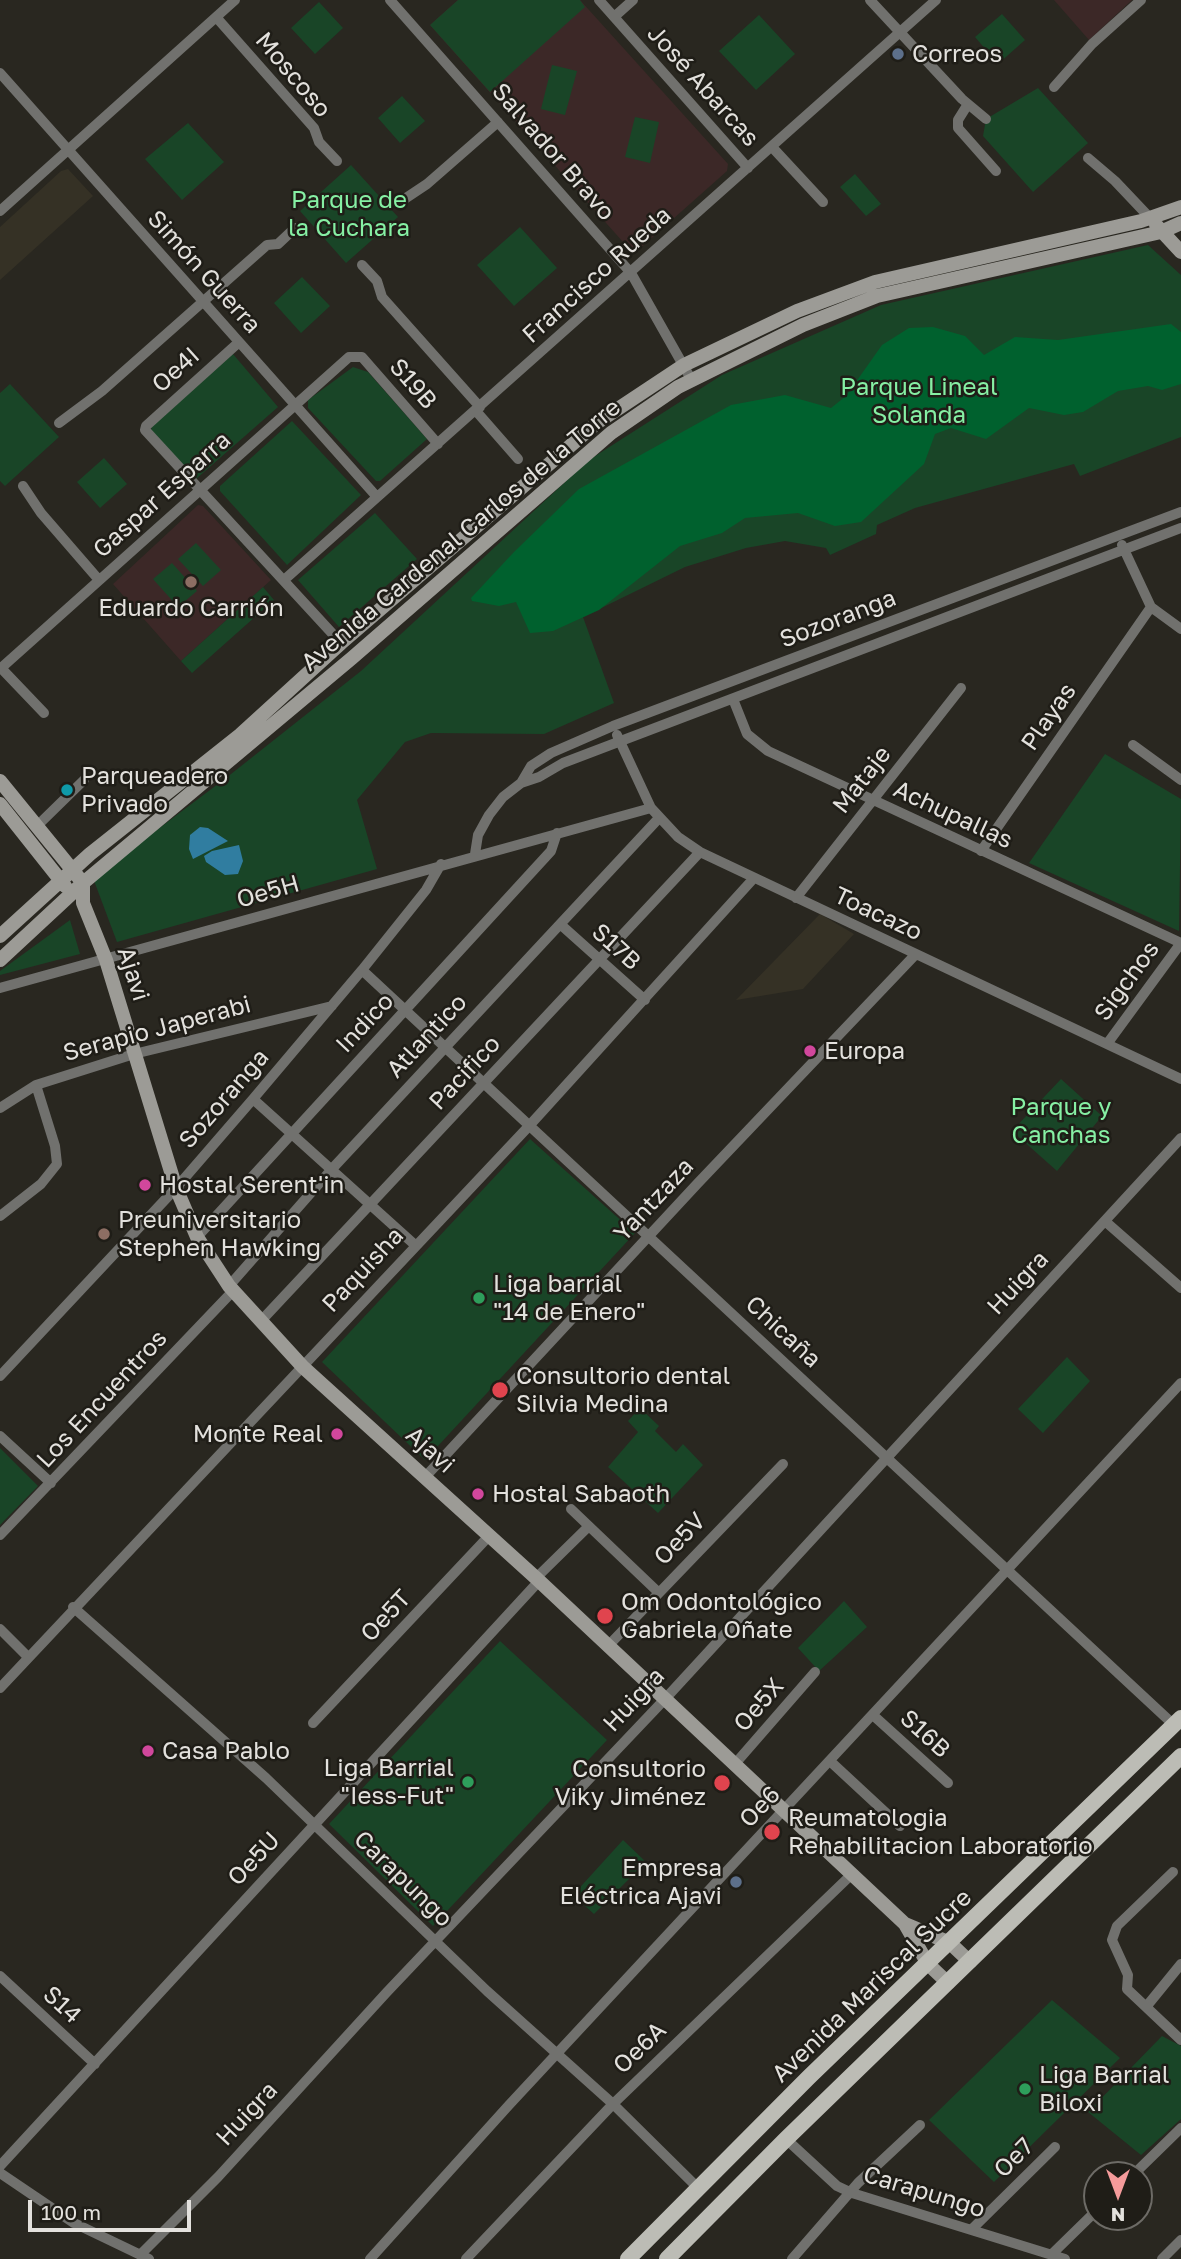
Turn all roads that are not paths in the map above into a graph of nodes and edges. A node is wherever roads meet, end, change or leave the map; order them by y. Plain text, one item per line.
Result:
1 (235, 0) edge
2 (390, 0) edge
3 (599, 0) edge
4 (633, 0) edge
5 (870, 0) edge
6 (936, 0) edge
7 (1141, 0) edge
8 (216, 17) junction
9 (614, 17) junction
10 (899, 33) junction
11 (0, 73) edge
12 (1054, 87) dead end
13 (968, 104) junction
14 (986, 120) dead end
15 (498, 122) junction
16 (772, 147) junction
17 (68, 150) junction
18 (1088, 158) dead end
19 (337, 161) dead end
20 (748, 168) junction
21 (996, 172) dead end
22 (404, 200) dead end
23 (823, 202) dead end
24 (1181, 207) edge
25 (0, 211) edge
26 (1151, 219) junction
27 (1181, 223) edge
28 (295, 228) dead end
29 (1161, 232) junction
30 (1181, 253) edge
31 (362, 265) dead end
32 (631, 273) junction
33 (203, 302) junction
34 (238, 343) junction
35 (355, 355) joint
36 (684, 365) junction
37 (691, 379) junction
38 (294, 404) junction
39 (478, 409) junction
40 (58, 423) dead end
41 (438, 444) junction
42 (518, 459) dead end
43 (23, 486) dead end
44 (200, 489) junction
45 (377, 497) junction
46 (1181, 512) edge
47 (1181, 528) edge
48 (1118, 536) junction
49 (1124, 550) junction
50 (99, 580) junction
51 (284, 580) junction
52 (1151, 607) junction
53 (1181, 629) edge
54 (341, 643) junction
55 (0, 669) edge
56 (961, 688) dead end
57 (733, 699) junction
58 (44, 713) dead end
59 (613, 726) junction
60 (619, 741) junction
61 (1133, 745) dead end
62 (0, 780) edge
63 (84, 780) dead end
64 (1181, 780) edge
65 (521, 783) junction
66 (872, 801) junction
67 (0, 804) edge
68 (651, 807) junction
69 (659, 818) junction
70 (37, 826) junction
71 (557, 833) junction
72 (981, 851) junction
73 (700, 852) junction
74 (475, 854) junction
75 (441, 864) junction
76 (74, 870) junction
77 (754, 878) junction
78 (61, 880) junction
79 (83, 883) junction
80 (70, 895) junction
81 (796, 898) junction
82 (83, 903) junction
83 (560, 924) junction
84 (0, 936) edge
85 (1181, 943) edge
86 (915, 955) junction
87 (0, 960) edge
88 (106, 960) junction
89 (596, 960) junction
90 (362, 970) junction
91 (0, 988) edge
92 (645, 1000) junction
93 (332, 1006) junction
94 (405, 1010) junction
95 (1107, 1044) junction
96 (445, 1048) junction
97 (134, 1054) junction
98 (1181, 1079) edge
99 (36, 1084) junction
100 (484, 1084) junction
101 (253, 1099) junction
102 (0, 1108) edge
103 (529, 1126) junction
104 (290, 1135) junction
105 (1181, 1138) edge
106 (331, 1170) junction
107 (176, 1188) junction
108 (370, 1205) junction
109 (0, 1216) edge
110 (1106, 1222) junction
111 (197, 1237) junction
112 (649, 1237) junction
113 (415, 1245) junction
114 (231, 1288) junction
115 (1181, 1288) edge
116 (260, 1322) junction
117 (303, 1367) junction
118 (0, 1376) edge
119 (1181, 1383) edge
120 (0, 1436) edge
121 (886, 1457) junction
122 (783, 1464) dead end
123 (426, 1476) junction
124 (51, 1483) junction
125 (571, 1509) dead end
126 (588, 1527) junction
127 (0, 1535) edge
128 (489, 1536) junction
129 (1008, 1571) junction
130 (537, 1579) junction
131 (658, 1592) junction
132 (73, 1607) junction
133 (0, 1629) edge
134 (608, 1646) junction
135 (28, 1657) junction
136 (815, 1672) dead end
137 (0, 1688) edge
138 (665, 1699) junction
139 (874, 1716) junction
140 (1178, 1721) edge
141 (313, 1723) dead end
142 (1181, 1756) edge
143 (831, 1762) junction
144 (734, 1765) junction
145 (948, 1783) dead end
146 (785, 1811) junction
147 (315, 1824) junction
148 (900, 1826) dead end
149 (1173, 1872) dead end
150 (851, 1875) junction
151 (905, 1924) junction
152 (436, 1940) junction
153 (950, 1943) junction
154 (970, 1962) junction
155 (928, 1964) junction
156 (1181, 1964) edge
157 (0, 1976) edge
158 (948, 1983) junction
159 (1146, 2007) junction
160 (1179, 2034) edge
161 (556, 2054) junction
162 (95, 2064) junction
163 (613, 2104) junction
164 (920, 2125) dead end
165 (1181, 2128) edge
166 (786, 2139) junction
167 (1055, 2147) dead end
168 (1147, 2161) edge
169 (0, 2166) edge
170 (0, 2173) edge
171 (697, 2187) junction
172 (852, 2193) junction
173 (1083, 2224) edge
174 (973, 2228) junction
175 (1181, 2240) edge
176 (1053, 2253) junction
177 (145, 2257) edge
178 (370, 2259) edge
179 (466, 2259) edge
180 (628, 2259) edge
181 (667, 2259) edge
182 (792, 2259) edge
183 (1065, 2259) edge
184 (1162, 2259) edge

1 - 8 street
2 - 15 street, Salvador Bravo
3 - 9 street, José Abarcas
4 - 9 street
5 - 10 street
6 - 10 street, Francisco Rueda
7 - 12 street
8 - 17 street
8 - 19 street, Moscoso
9 - 20 street, José Abarcas
10 - 13 street
10 - 16 street, Francisco Rueda
11 - 17 street, Simón Guerra
13 - 14 street
13 - 21 street
15 - 22 street
15 - 32 street, Salvador Bravo
16 - 20 street, Francisco Rueda
16 - 23 street
17 - 25 street
17 - 33 street, Simón Guerra
18 - 26 street
20 - 32 street, Francisco Rueda
24 - 26 street, Avenida Cardenal Carlos de la Torre
26 - 29 street
26 - 36 street, Avenida Cardenal Carlos de la Torre
27 - 29 street, Avenida Cardenal Carlos de la Torre
28 - 33 street
29 - 30 street
29 - 37 street, Avenida Cardenal Carlos de la Torre
31 - 39 street
32 - 36 street, Salvador Bravo
32 - 39 street, Francisco Rueda
33 - 34 street, Simón Guerra
33 - 40 street
34 - 38 street, Simón Guerra
34 - 44 street, Oe4I
35 - 38 street, Gaspar Esparra
35 - 41 street, S19B
36 - 37 street, Salvador Bravo
36 - 54 street, Avenida Cardenal Carlos de la Torre
37 - 79 street, Avenida Cardenal Carlos de la Torre
38 - 44 street, Gaspar Esparra
38 - 45 street, Simón Guerra
39 - 41 street, Francisco Rueda
39 - 42 street
41 - 45 street, Francisco Rueda
43 - 50 street
44 - 50 street, Gaspar Esparra
44 - 51 street
45 - 51 street, Francisco Rueda
46 - 48 street, Sozoranga
47 - 49 street, Sozoranga
48 - 49 street
48 - 59 street, Sozoranga
49 - 52 street
49 - 57 street, Sozoranga
50 - 55 street, Gaspar Esparra
51 - 54 street
52 - 53 street
52 - 72 street, Playas
54 - 76 street, Avenida Cardenal Carlos de la Torre
55 - 58 street
56 - 66 street, Mataje
57 - 60 street, Sozoranga
57 - 66 street, Achupallas
59 - 60 street, Toacazo
59 - 65 street, Sozoranga
60 - 65 street, Sozoranga
60 - 68 street, Toacazo
61 - 64 street
62 - 70 street
63 - 70 street
65 - 74 street, Sozoranga
66 - 72 street, Achupallas
66 - 81 street, Mataje
67 - 78 street
68 - 69 street, Toacazo
68 - 71 street
69 - 73 street, Toacazo
69 - 83 street, Atlantico
70 - 76 street
71 - 74 street
71 - 94 street, Indico
72 - 85 street, Achupallas
73 - 77 street, Toacazo
73 - 89 street, Pacifico
74 - 75 street
75 - 88 street, Oe5H
75 - 90 street, Sozoranga
76 - 78 street, Avenida Cardenal Carlos de la Torre
76 - 79 street
77 - 81 street, Toacazo
77 - 92 street, Paquisha
78 - 80 street
78 - 84 street, Avenida Cardenal Carlos de la Torre
79 - 80 street, Avenida Cardenal Carlos de la Torre
79 - 82 street, Ajavi
80 - 82 street
80 - 87 street, Avenida Cardenal Carlos de la Torre
81 - 86 street, Toacazo
82 - 88 street, Ajavi
83 - 89 street, S17B
83 - 96 street, Atlantico
85 - 95 street, Sigchos
86 - 95 street, Toacazo
86 - 112 street, Yantzaza
88 - 91 street, Oe5H
88 - 97 street, Ajavi
89 - 92 street, S17B
89 - 100 street, Pacifico
90 - 93 street, Sozoranga
90 - 94 street, Chicaña
92 - 103 street, Paquisha
93 - 97 street, Serapio Japerabi
93 - 101 street, Sozoranga
94 - 96 street, Chicaña
94 - 104 street, Indico
95 - 98 street, Toacazo
96 - 100 street, Chicaña
96 - 106 street, Atlantico
97 - 99 street, Serapio Japerabi
97 - 107 street, Ajavi
99 - 102 street, Serapio Japerabi
99 - 109 street
100 - 103 street, Chicaña
100 - 108 street, Pacifico
101 - 104 street
101 - 107 street, Sozoranga
103 - 112 street, Chicaña
103 - 113 street, Paquisha
104 - 106 street
104 - 111 street, Indico
105 - 110 street, Huigra
106 - 108 street
106 - 114 street, Atlantico
107 - 111 street, Ajavi
107 - 118 street, Sozoranga
108 - 113 street
108 - 116 street, Pacifico
110 - 115 street
110 - 121 street, Huigra
111 - 114 street, Ajavi
112 - 121 street, Chicaña
112 - 123 street, Yantzaza
113 - 117 street, Paquisha
114 - 116 street, Ajavi
114 - 124 street, Los Encuentros
116 - 117 street, Ajavi
117 - 123 street, Ajavi
117 - 132 street, Paquisha
119 - 129 street, Oe6
120 - 124 street
121 - 129 street, Chicaña
121 - 138 street, Huigra
122 - 131 street, Oe5V
123 - 128 street, Ajavi
124 - 127 street, Los Encuentros
125 - 126 street
126 - 130 street, Oe5U
126 - 131 street
128 - 130 street, Ajavi
128 - 141 street, Oe5T
129 - 139 street, Oe6
129 - 140 street, Chicaña
130 - 134 street, Ajavi
130 - 147 street, Oe5U
131 - 134 street, Oe5V
132 - 135 street, Paquisha
132 - 147 street, Carapungo
133 - 135 street
134 - 138 street, Ajavi
135 - 137 street, Paquisha
136 - 144 street, Oe5X
138 - 144 street, Ajavi
138 - 152 street, Huigra
139 - 143 street, Oe6
139 - 145 street, S16B
140 - 153 main road, Avenida Mariscal Sucre
142 - 154 main road, Avenida Mariscal Sucre
143 - 146 street, Oe6
143 - 148 street
144 - 146 street, Ajavi
146 - 150 street, Ajavi
146 - 161 street, Oe6
147 - 152 street, Carapungo
147 - 162 street, Oe5U
149 - 159 street
150 - 151 street, Ajavi
150 - 163 street, Oe6A
151 - 153 street, Ajavi
151 - 155 street, Ajavi
152 - 161 street, Carapungo
152 - 177 street, Huigra
153 - 154 street, Ajavi
153 - 155 main road, Avenida Mariscal Sucre
154 - 158 main road, Avenida Mariscal Sucre
155 - 158 street, Ajavi
155 - 171 main road, Avenida Mariscal Sucre
156 - 159 street
157 - 162 street, S14
158 - 166 main road, Avenida Mariscal Sucre
159 - 160 street
161 - 163 street, Carapungo
161 - 178 street, Oe6
162 - 169 street, Oe5U
163 - 171 street, Carapungo
163 - 179 street, Oe6A
164 - 172 street
165 - 168 street
166 - 172 street, Carapungo
166 - 181 main road, Avenida Mariscal Sucre
167 - 174 street, Oe7
170 - 177 street
171 - 180 main road, Avenida Mariscal Sucre
172 - 174 street, Carapungo
172 - 182 street
173 - 176 street
174 - 176 street, Carapungo
175 - 184 street
176 - 183 street, Carapungo

